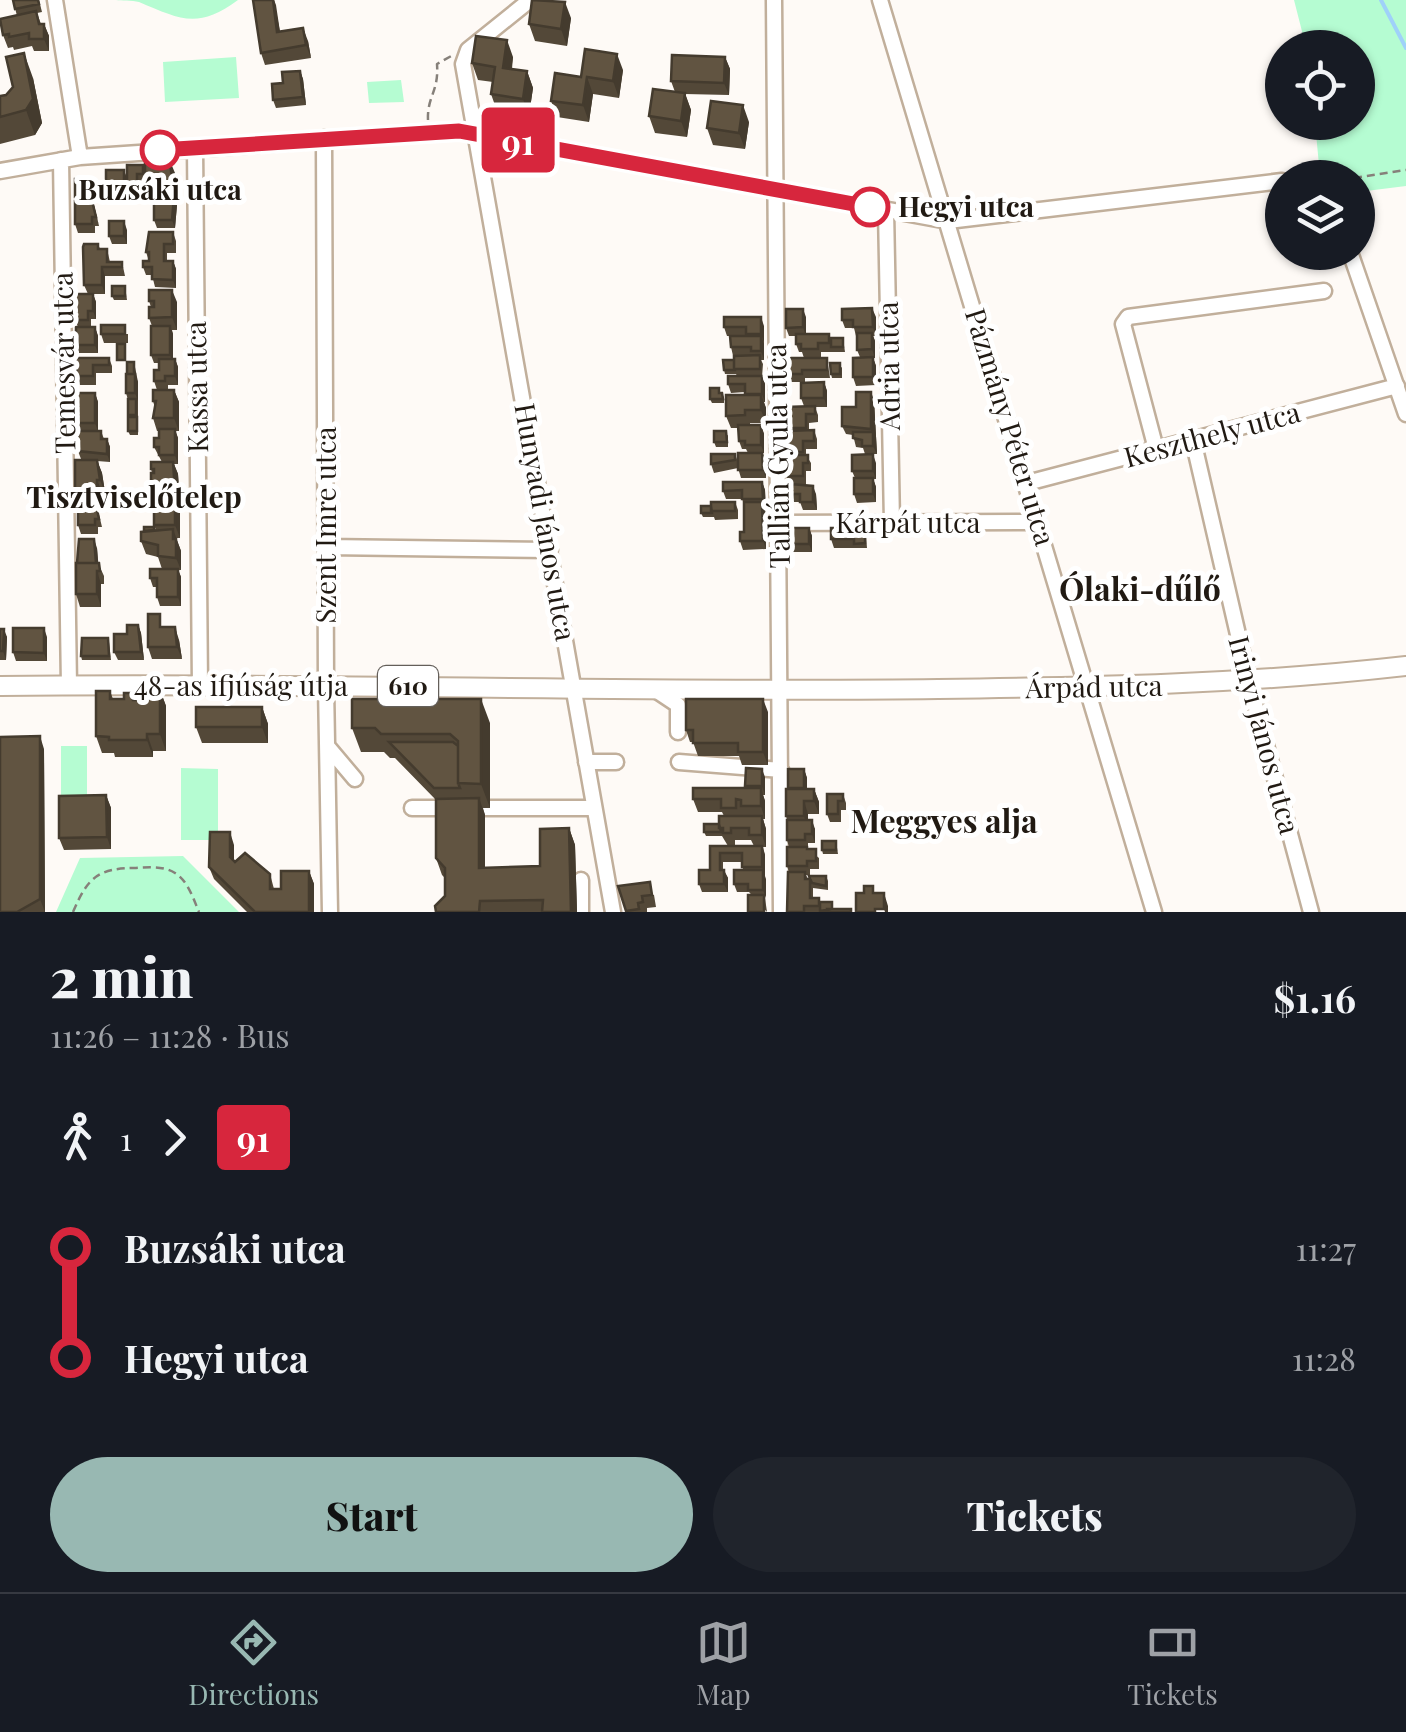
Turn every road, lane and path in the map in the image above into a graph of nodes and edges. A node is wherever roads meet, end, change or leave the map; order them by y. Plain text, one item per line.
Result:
1 (55, 0) edge
2 (530, 0) edge
3 (774, 0) edge
4 (880, 0) edge
5 (474, 132) junction
6 (324, 138) junction
7 (195, 147) junction
8 (80, 157) junction
9 (61, 160) junction
10 (1406, 170) edge
11 (0, 171) edge
12 (1375, 175) edge
13 (1265, 183) edge
14 (776, 190) junction
15 (886, 210) junction
16 (948, 220) junction
17 (1355, 270) edge
18 (1324, 292) dead end
19 (1397, 386) junction
20 (1406, 414) edge
21 (1193, 440) junction
22 (1156, 450) junction
23 (1027, 484) junction
24 (1038, 522) junction
25 (778, 523) junction
26 (892, 523) junction
27 (328, 546) junction
28 (550, 550) junction
29 (1406, 666) edge
30 (1249, 682) junction
31 (0, 686) edge
32 (69, 686) junction
33 (200, 686) junction
34 (326, 686) junction
35 (1088, 687) junction
36 (574, 688) junction
37 (652, 689) junction
38 (781, 690) junction
39 (678, 732) dead end
40 (327, 747) junction
41 (586, 762) junction
42 (616, 762) dead end
43 (678, 762) dead end
44 (781, 770) junction
45 (354, 780) dead end
46 (412, 808) dead end
47 (594, 808) junction
48 (581, 880) dead end
49 (73, 912) edge
50 (200, 912) edge
51 (330, 912) edge
52 (581, 912) edge
53 (613, 912) edge
54 (781, 912) edge
55 (1154, 912) edge
56 (1311, 912) edge

1 - 8 street
2 - 5 street, Hunyadi János utca
3 - 14 street, Tallián Gyula utca
4 - 16 street, Pázmány Péter utca
5 - 6 street
5 - 14 street
5 - 28 street, Hunyadi János utca
6 - 7 street
6 - 27 street, Szent Imre utca
7 - 8 street
7 - 33 street, Kassa utca
8 - 9 street
9 - 11 street
9 - 32 street, Temesvár utca
10 - 12 path
13 - 16 street
14 - 15 street
14 - 25 street, Tallián Gyula utca
15 - 16 street
15 - 26 street, Adria utca
16 - 23 street, Pázmány Péter utca
17 - 19 street
18 - 22 street
19 - 20 street
19 - 21 street, Keszthely utca
21 - 22 street, Keszthely utca
21 - 30 street, Irinyi János utca
22 - 23 street, Keszthely utca
23 - 24 street, Pázmány Péter utca
24 - 26 street, Kárpát utca
24 - 35 street, Pázmány Péter utca
25 - 26 street, Kárpát utca
25 - 38 street, Tallián Gyula utca
27 - 28 street
27 - 34 street, Szent Imre utca
28 - 36 street, Hunyadi János utca
29 - 30 main road, Árpád utca / 610
30 - 35 main road, Árpád utca / 610
30 - 56 street, Irinyi János utca
31 - 32 main road, 48-as ifjúság útja / 610
32 - 33 main road, 48-as ifjúság útja / 610
33 - 34 main road, 48-as ifjúság útja / 610
34 - 36 main road, 48-as ifjúság útja / 610
34 - 40 street, Szent Imre utca
35 - 38 main road, Árpád utca / 610
35 - 55 street, Pázmány Péter utca
36 - 37 main road, 48-as ifjúság útja / 610
36 - 41 street, Hunyadi János utca
37 - 38 main road, 48-as ifjúság útja / 610
37 - 39 street
38 - 44 street, Tallián Gyula utca
40 - 45 street
40 - 51 street, Szent Imre utca
41 - 42 street
41 - 47 street, Hunyadi János utca
43 - 44 street
44 - 54 street, Tallián Gyula utca
46 - 47 street
47 - 53 street, Hunyadi János utca
48 - 52 street
49 - 50 path

